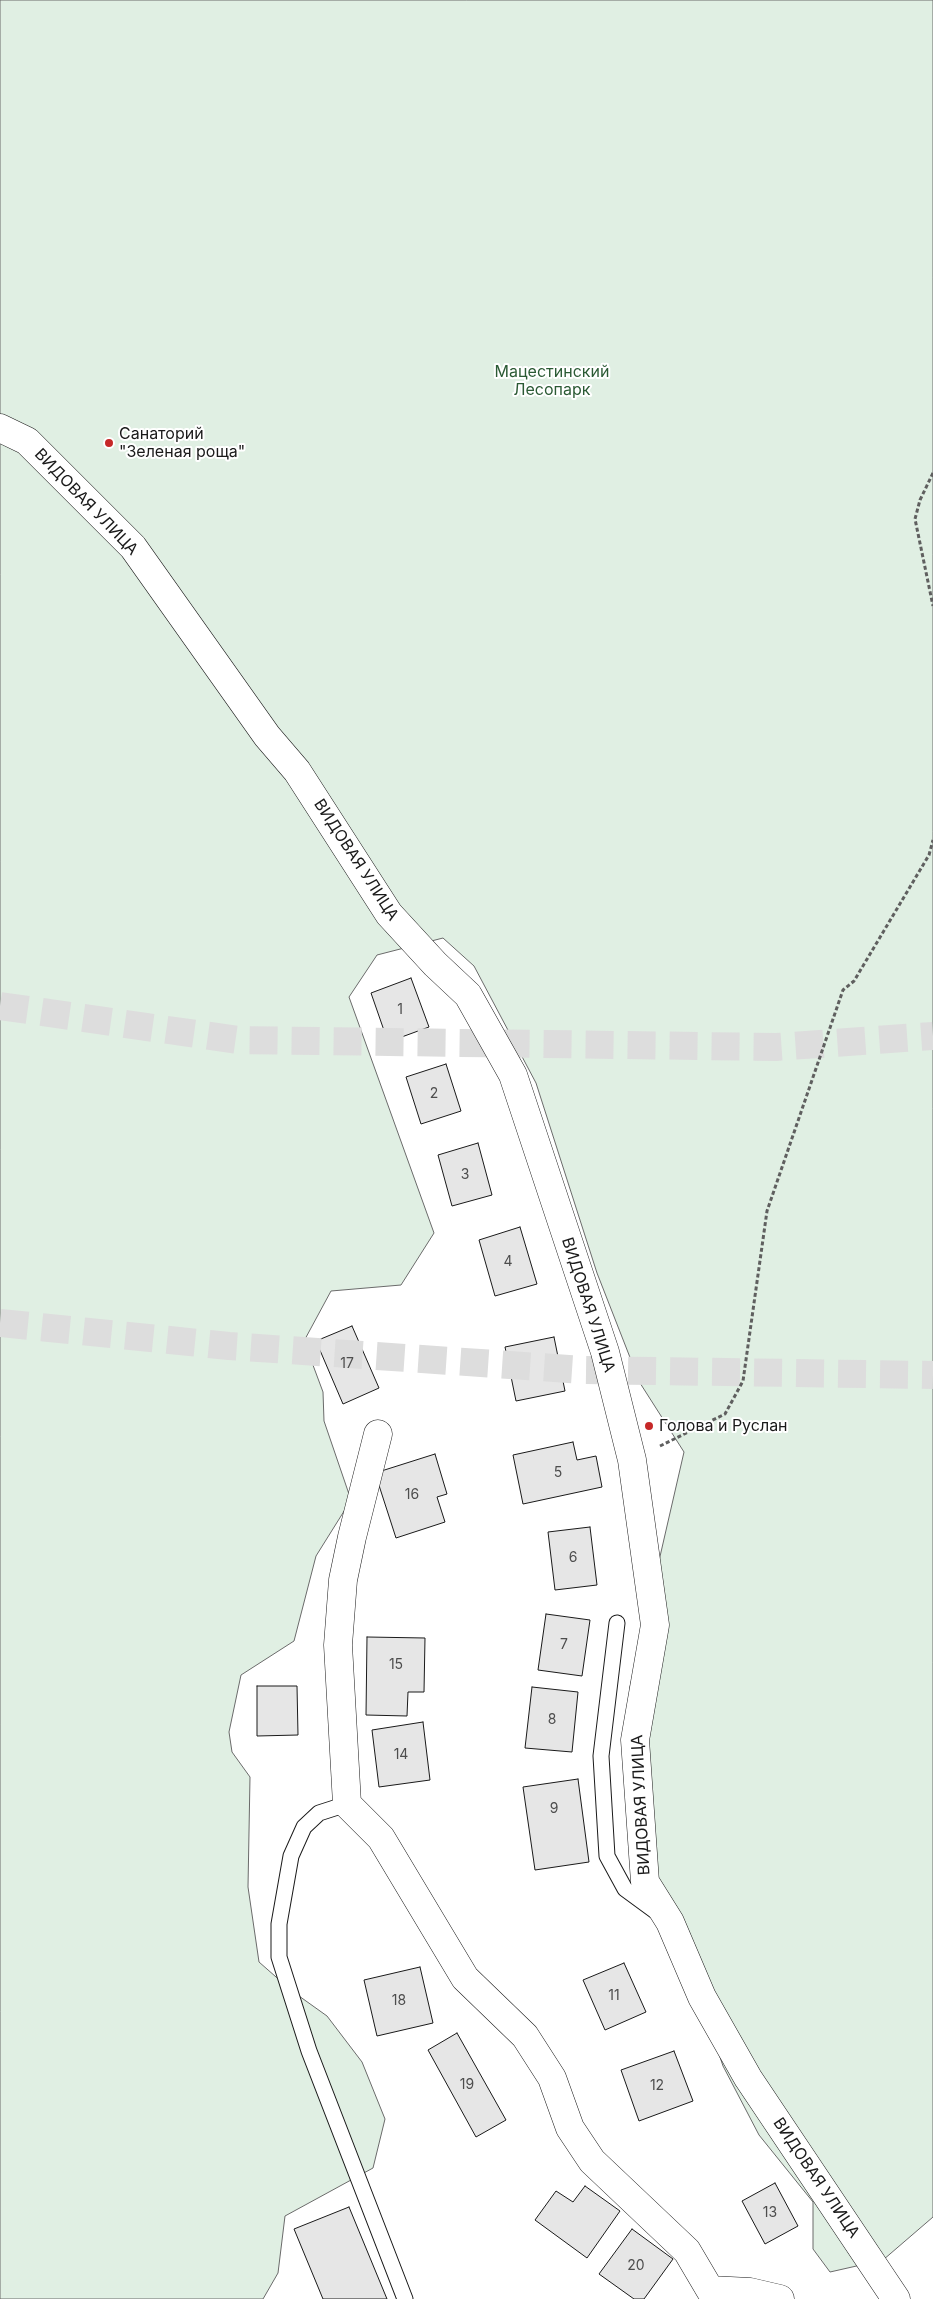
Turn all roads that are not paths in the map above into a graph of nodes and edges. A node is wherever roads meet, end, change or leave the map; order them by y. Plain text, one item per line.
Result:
1 (0, 428) edge
2 (378, 1434) dead end
3 (617, 1623) dead end
4 (347, 1804) junction
5 (670, 1922) junction
6 (708, 2295) edge
7 (405, 2299) edge
8 (780, 2299) edge
9 (896, 2299) edge

1 - 5 street, ВИДОВАЯ УЛИЦА
2 - 4 street
3 - 5 lane
4 - 6 street
4 - 7 lane
5 - 9 street, ВИДОВАЯ УЛИЦА
6 - 8 street

